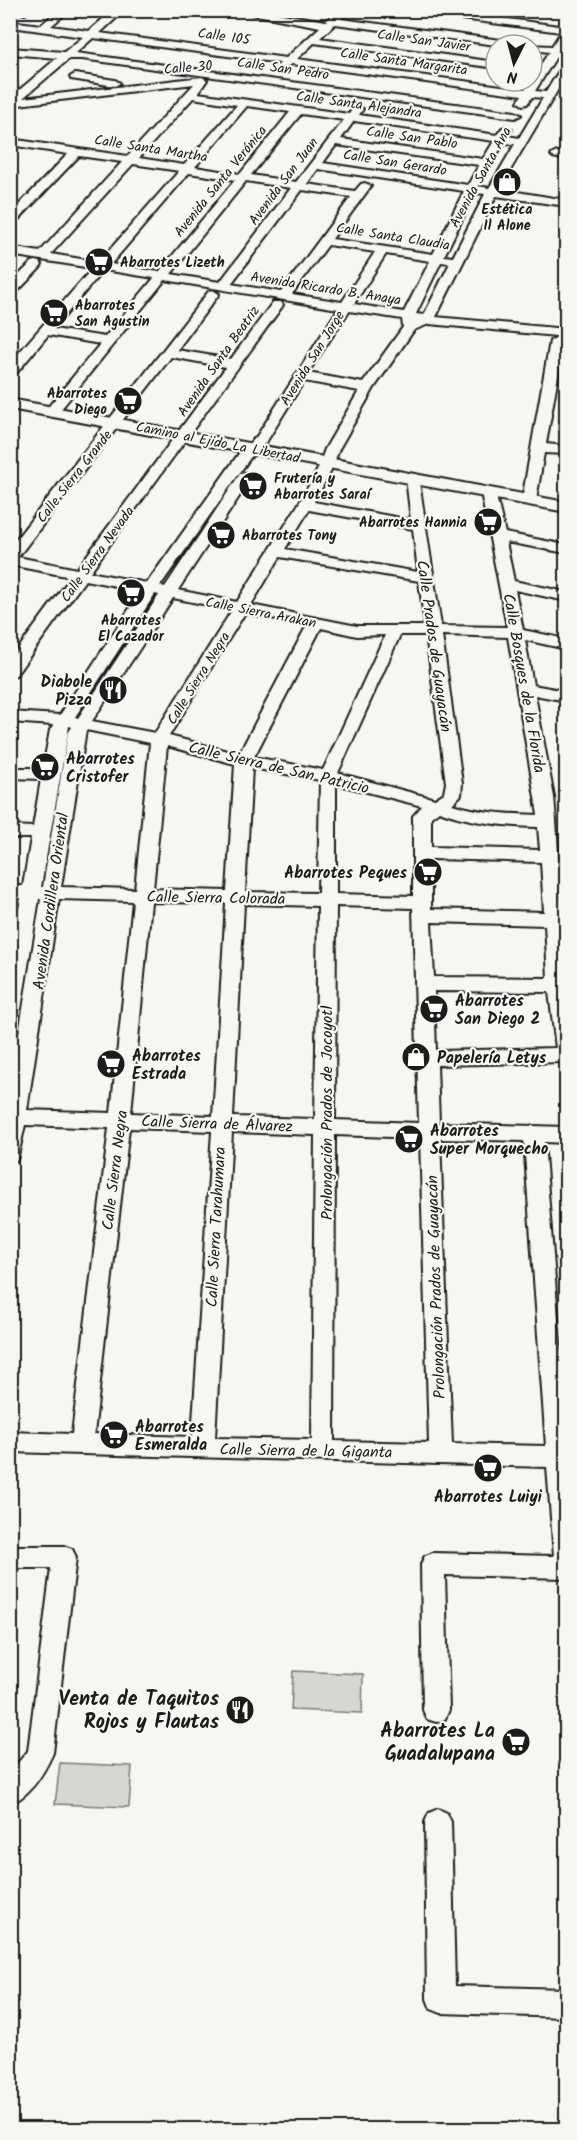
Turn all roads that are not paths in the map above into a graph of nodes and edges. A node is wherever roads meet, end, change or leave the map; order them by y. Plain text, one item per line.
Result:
1 (65, 10) edge
2 (120, 10) edge
3 (299, 10) edge
4 (345, 10) edge
5 (415, 10) edge
6 (239, 11) edge
7 (289, 19) junction
8 (331, 23) junction
9 (12, 24) edge
10 (42, 28) junction
11 (567, 32) edge
12 (90, 34) junction
13 (312, 40) junction
14 (484, 41) edge
15 (544, 48) edge
16 (556, 50) junction
17 (10, 51) edge
18 (230, 52) junction
19 (66, 56) junction
20 (289, 60) junction
21 (484, 63) edge
22 (544, 63) edge
23 (567, 68) edge
24 (75, 77) dead end
25 (207, 77) junction
26 (242, 78) junction
27 (97, 80) junction
28 (484, 87) edge
29 (132, 88) junction
30 (530, 93) joint
31 (85, 94) junction
32 (191, 95) junction
33 (369, 95) junction
34 (550, 96) junction
35 (245, 102) junction
36 (11, 103) edge
37 (298, 110) junction
38 (515, 115) junction
39 (351, 118) junction
40 (32, 135) dead end
41 (501, 139) junction
42 (333, 141) junction
43 (523, 142) junction
44 (17, 143) edge
45 (76, 152) junction
46 (10, 155) edge
47 (131, 160) junction
48 (487, 163) junction
49 (314, 165) junction
50 (187, 169) junction
51 (373, 174) junction
52 (242, 178) junction
53 (298, 186) junction
54 (471, 189) junction
55 (541, 191) dead end
56 (492, 192) junction
57 (358, 195) junction
58 (567, 197) edge
59 (567, 203) edge
60 (10, 220) edge
61 (324, 241) junction
62 (383, 250) junction
63 (10, 251) edge
64 (437, 258) junction
65 (10, 260) edge
66 (39, 260) junction
67 (457, 261) junction
68 (98, 270) junction
69 (159, 280) junction
70 (218, 290) junction
71 (10, 292) edge
72 (281, 300) junction
73 (342, 311) junction
74 (428, 320) junction
75 (409, 322) junction
76 (45, 331) junction
77 (564, 338) edge
78 (109, 342) junction
79 (170, 352) junction
80 (234, 364) junction
81 (10, 372) edge
82 (300, 376) junction
83 (367, 388) junction
84 (10, 404) edge
85 (52, 411) junction
86 (115, 423) junction
87 (184, 436) junction
88 (258, 445) junction
89 (539, 448) junction
90 (567, 450) edge
91 (327, 462) junction
92 (413, 478) junction
93 (488, 492) junction
94 (530, 500) junction
95 (305, 505) junction
96 (567, 507) edge
97 (418, 526) junction
98 (498, 536) junction
99 (567, 549) edge
100 (276, 552) junction
101 (10, 559) edge
102 (81, 575) junction
103 (426, 578) junction
104 (507, 584) junction
105 (150, 590) junction
106 (167, 594) junction
107 (567, 596) edge
108 (241, 609) junction
109 (316, 623) junction
110 (394, 632) junction
111 (432, 632) junction
112 (516, 633) junction
113 (567, 644) edge
114 (10, 672) edge
115 (525, 688) junction
116 (567, 696) edge
117 (10, 717) edge
118 (63, 720) junction
119 (82, 722) junction
120 (159, 738) junction
121 (244, 760) junction
122 (10, 773) edge
123 (51, 774) junction
124 (328, 776) junction
125 (438, 805) junction
126 (547, 821) junction
127 (10, 832) edge
128 (41, 833) junction
129 (422, 853) junction
130 (554, 864) edge
131 (10, 892) edge
132 (31, 893) junction
133 (53, 893) junction
134 (142, 895) junction
135 (235, 898) junction
136 (328, 898) junction
137 (422, 908) junction
138 (553, 919) junction
139 (15, 962) edge
140 (425, 984) junction
141 (562, 985) edge
142 (10, 1015) edge
143 (566, 1055) edge
144 (428, 1058) junction
145 (14, 1118) edge
146 (120, 1120) junction
147 (221, 1123) junction
148 (326, 1126) junction
149 (430, 1130) junction
150 (533, 1134) junction
151 (567, 1135) edge
152 (10, 1154) edge
153 (10, 1442) edge
154 (82, 1444) junction
155 (203, 1448) junction
156 (323, 1450) junction
157 (441, 1454) junction
158 (563, 1457) edge
159 (565, 1520) edge
160 (567, 1556) edge
161 (10, 1557) edge
162 (567, 1567) edge
163 (436, 1710) dead end
164 (10, 1791) edge
165 (438, 1822) dead end
166 (567, 2003) edge

1 - 10 street
2 - 12 street
3 - 7 street
4 - 8 street
5 - 11 street
6 - 7 street
7 - 8 street
8 - 13 street
8 - 14 street
9 - 10 street, Calle 105
10 - 12 street, Calle 105
11 - 16 street, Avenida Santa Ana
12 - 18 street, Calle 105
12 - 19 street
13 - 20 street
13 - 21 street, Calle San Javier
15 - 16 street
16 - 22 street, Avenida Santa Ana
17 - 19 street, Calle San Pedro
18 - 20 street, Calle 105
18 - 25 street
19 - 25 street, Calle San Pedro
19 - 36 street
20 - 26 street
20 - 28 street, Calle Santa Margarita
23 - 34 street, Avenida Santa Ana
24 - 27 street
25 - 26 street, Calle San Pedro
25 - 29 street, Calle 30
25 - 32 street
26 - 33 street, Calle San Pedro
27 - 29 street
27 - 31 street
29 - 31 street, Calle 30
30 - 34 street, Calle Santa Margarita
30 - 38 street, Avenida Santa Ana
31 - 36 street, Calle 30
32 - 35 street, Calle Santa Alejandra
32 - 47 street
33 - 38 street, Calle San Pedro
33 - 39 street, Avenida San Juan
34 - 43 street, Avenida Santa Ana
35 - 37 street, Calle Santa Alejandra
35 - 50 street
37 - 39 street, Calle Santa Alejandra
37 - 52 street, Avenida Santa Verónica
38 - 41 street, Avenida Santa Ana
39 - 41 street, Calle Santa Alejandra
39 - 42 street, Avenida San Juan
40 - 44 street
41 - 43 street, Calle Santa Alejandra
41 - 48 street, Avenida Santa Ana
42 - 48 street, Calle San Pablo
42 - 49 street, Avenida San Juan
43 - 56 street, Avenida Santa Ana
44 - 45 street, Calle Santa Martha
44 - 46 street
45 - 47 street, Calle Santa Martha
45 - 60 street
47 - 50 street, Calle Santa Martha
47 - 66 street
48 - 54 street, Avenida Santa Ana
49 - 51 street, Calle San Gerardo
49 - 53 street, Avenida San Juan
50 - 52 street, Calle Santa Martha
50 - 68 street
51 - 54 street, Calle San Gerardo
51 - 57 street, Avenida Santa Beatriz
52 - 53 street, Calle Santa Martha
52 - 69 street, Avenida Santa Verónica
53 - 57 street, Calle Santa Martha
53 - 70 street, Avenida San Juan
54 - 56 street, Calle San Gerardo
54 - 64 street, Avenida Santa Ana
55 - 58 street
56 - 59 street, Calle San Gerardo
56 - 67 street, Avenida Santa Ana
57 - 61 street, Avenida Santa Beatriz
61 - 62 street, Calle Santa Claudia
61 - 72 street, Avenida Santa Beatriz
62 - 64 street, Calle Santa Claudia
62 - 73 street, Avenida San Jorge
63 - 66 street, Avenida Ricardo B. Anaya
64 - 67 street, Calle Santa Claudia
64 - 75 street, Avenida Santa Ana
65 - 66 street, Avenida Ricardo B. Anaya
66 - 68 street, Avenida Ricardo B. Anaya
66 - 71 street
67 - 74 street, Avenida Santa Ana
68 - 69 street, Avenida Ricardo B. Anaya
68 - 76 street
69 - 70 street, Avenida Ricardo B. Anaya
69 - 78 street, Avenida Santa Verónica
70 - 72 street, Avenida Ricardo B. Anaya
70 - 79 street, Avenida San Juan
72 - 73 street, Avenida Ricardo B. Anaya
72 - 80 street, Avenida Santa Beatriz
73 - 75 street, Avenida Ricardo B. Anaya
73 - 82 street, Avenida San Jorge
74 - 75 street, Avenida Ricardo B. Anaya
74 - 77 street, Avenida Ricardo B. Anaya
75 - 77 street, Avenida Ricardo B. Anaya
75 - 83 street, Avenida Santa Ana
76 - 78 street
76 - 81 street
77 - 89 street
78 - 85 street, Avenida Santa Verónica
79 - 80 street
79 - 86 street, Avenida San Juan
80 - 87 street, Avenida Santa Beatriz
82 - 83 street
82 - 88 street, Avenida San Jorge
83 - 91 street, Avenida Santa Ana
84 - 85 main road, Camino al Ejido La Libertad
85 - 86 main road, Camino al Ejido La Libertad
86 - 87 main road, Camino al Ejido La Libertad
86 - 101 street, Calle Sierra Grande
87 - 88 main road, Camino al Ejido La Libertad
87 - 102 street, Calle Sierra Nevada
88 - 91 main road, Camino al Ejido La Libertad
88 - 105 street, Avenida Cordillera Oriental
88 - 106 street, Avenida Cordillera Oriental
89 - 90 street
89 - 94 street
91 - 92 main road, Camino al Ejido La Libertad
91 - 95 street, Calle Sierra Negra
92 - 93 main road, Camino al Ejido La Libertad
92 - 97 street, Calle Prados de Guayacán
93 - 94 main road, Camino al Ejido La Libertad
93 - 98 street, Calle Bosques de la Florida
94 - 96 main road, Camino al Ejido La Libertad
95 - 97 street
95 - 100 street, Calle Sierra Negra
97 - 103 street, Calle Prados de Guayacán
98 - 99 street
98 - 104 street, Calle Bosques de la Florida
100 - 103 street
100 - 108 street, Calle Sierra Negra
101 - 102 street, Calle Sierra Arakan
102 - 105 street, Calle Sierra Arakan
102 - 114 street, Calle Sierra Nevada
103 - 111 street, Calle Prados de Guayacán
104 - 107 street
104 - 112 street, Calle Bosques de la Florida
105 - 106 street, Calle Sierra Arakan
105 - 118 street, Avenida Cordillera Oriental
106 - 108 street, Calle Sierra Arakan
106 - 119 street, Avenida Cordillera Oriental
108 - 109 street, Calle Sierra Arakan
108 - 120 street, Calle Sierra Negra
109 - 110 street, Calle Sierra Arakan
109 - 121 street
110 - 111 street, Calle Sierra Arakan
110 - 124 street
111 - 112 street, Calle Sierra Arakan
111 - 125 street, Calle Prados de Guayacán
112 - 113 street, Calle Sierra Arakan
112 - 115 street, Calle Bosques de la Florida
115 - 116 street
115 - 126 street, Calle Bosques de la Florida
117 - 118 street, Calle Sierra de San Patricio
118 - 119 street, Calle Sierra de San Patricio
118 - 123 street, Avenida Cordillera Oriental
119 - 120 street, Calle Sierra de San Patricio
119 - 133 street, Avenida Cordillera Oriental
120 - 121 street, Calle Sierra de San Patricio
120 - 134 street, Calle Sierra Negra
121 - 124 street, Calle Sierra de San Patricio
121 - 135 street, Calle Sierra Tarahumara
122 - 123 street
123 - 128 street, Avenida Cordillera Oriental
124 - 125 street, Calle Sierra de San Patricio
124 - 136 street, Prolongación Prados de Jocoyotl
125 - 126 street, Calle Sierra de San Patricio
125 - 129 street, Prolongación Prados de Guayacán
126 - 130 street, Calle Bosques de la Florida
127 - 128 street
128 - 132 street, Avenida Cordillera Oriental
129 - 130 street
129 - 137 street, Prolongación Prados de Guayacán
130 - 138 street, Calle Bosques de la Florida
131 - 132 street, Calle Sierra Colorada
132 - 133 street, Calle Sierra Colorada
132 - 139 street, Avenida Cordillera Oriental
133 - 134 street, Calle Sierra Colorada
133 - 145 street, Avenida Cordillera Oriental
134 - 135 street, Calle Sierra Colorada
134 - 146 street, Calle Sierra Negra
135 - 136 street, Calle Sierra Colorada
135 - 147 street, Calle Sierra Tarahumara
136 - 137 street, Calle Sierra Colorada
136 - 148 street, Prolongación Prados de Jocoyotl
137 - 138 street, Calle Sierra Colorada
137 - 140 street, Prolongación Prados de Guayacán
138 - 141 street, Calle Bosques de la Florida
139 - 142 street, Avenida Cordillera Oriental
140 - 141 street
140 - 144 street, Prolongación Prados de Guayacán
141 - 143 street, Calle Bosques de la Florida
143 - 144 street
144 - 149 street, Prolongación Prados de Guayacán
145 - 146 street, Calle Sierra de Álvarez
145 - 152 street, Avenida Cordillera Oriental
146 - 147 street, Calle Sierra de Álvarez
146 - 154 street, Calle Sierra Negra
147 - 148 street, Calle Sierra de Álvarez
147 - 155 street, Calle Sierra Tarahumara
148 - 149 street, Calle Sierra de Álvarez
148 - 156 street, Prolongación Prados de Jocoyotl
149 - 150 street, Calle Sierra de Álvarez
149 - 157 street, Prolongación Prados de Guayacán
150 - 151 street, Calle Sierra de Álvarez
150 - 158 street
153 - 154 street, Calle Sierra de la Giganta
154 - 155 street, Calle Sierra de la Giganta
155 - 156 street, Calle Sierra de la Giganta
156 - 157 street, Calle Sierra de la Giganta
157 - 158 street, Calle Sierra de la Giganta
158 - 159 street
159 - 160 street
161 - 164 street
162 - 163 street
165 - 166 street

